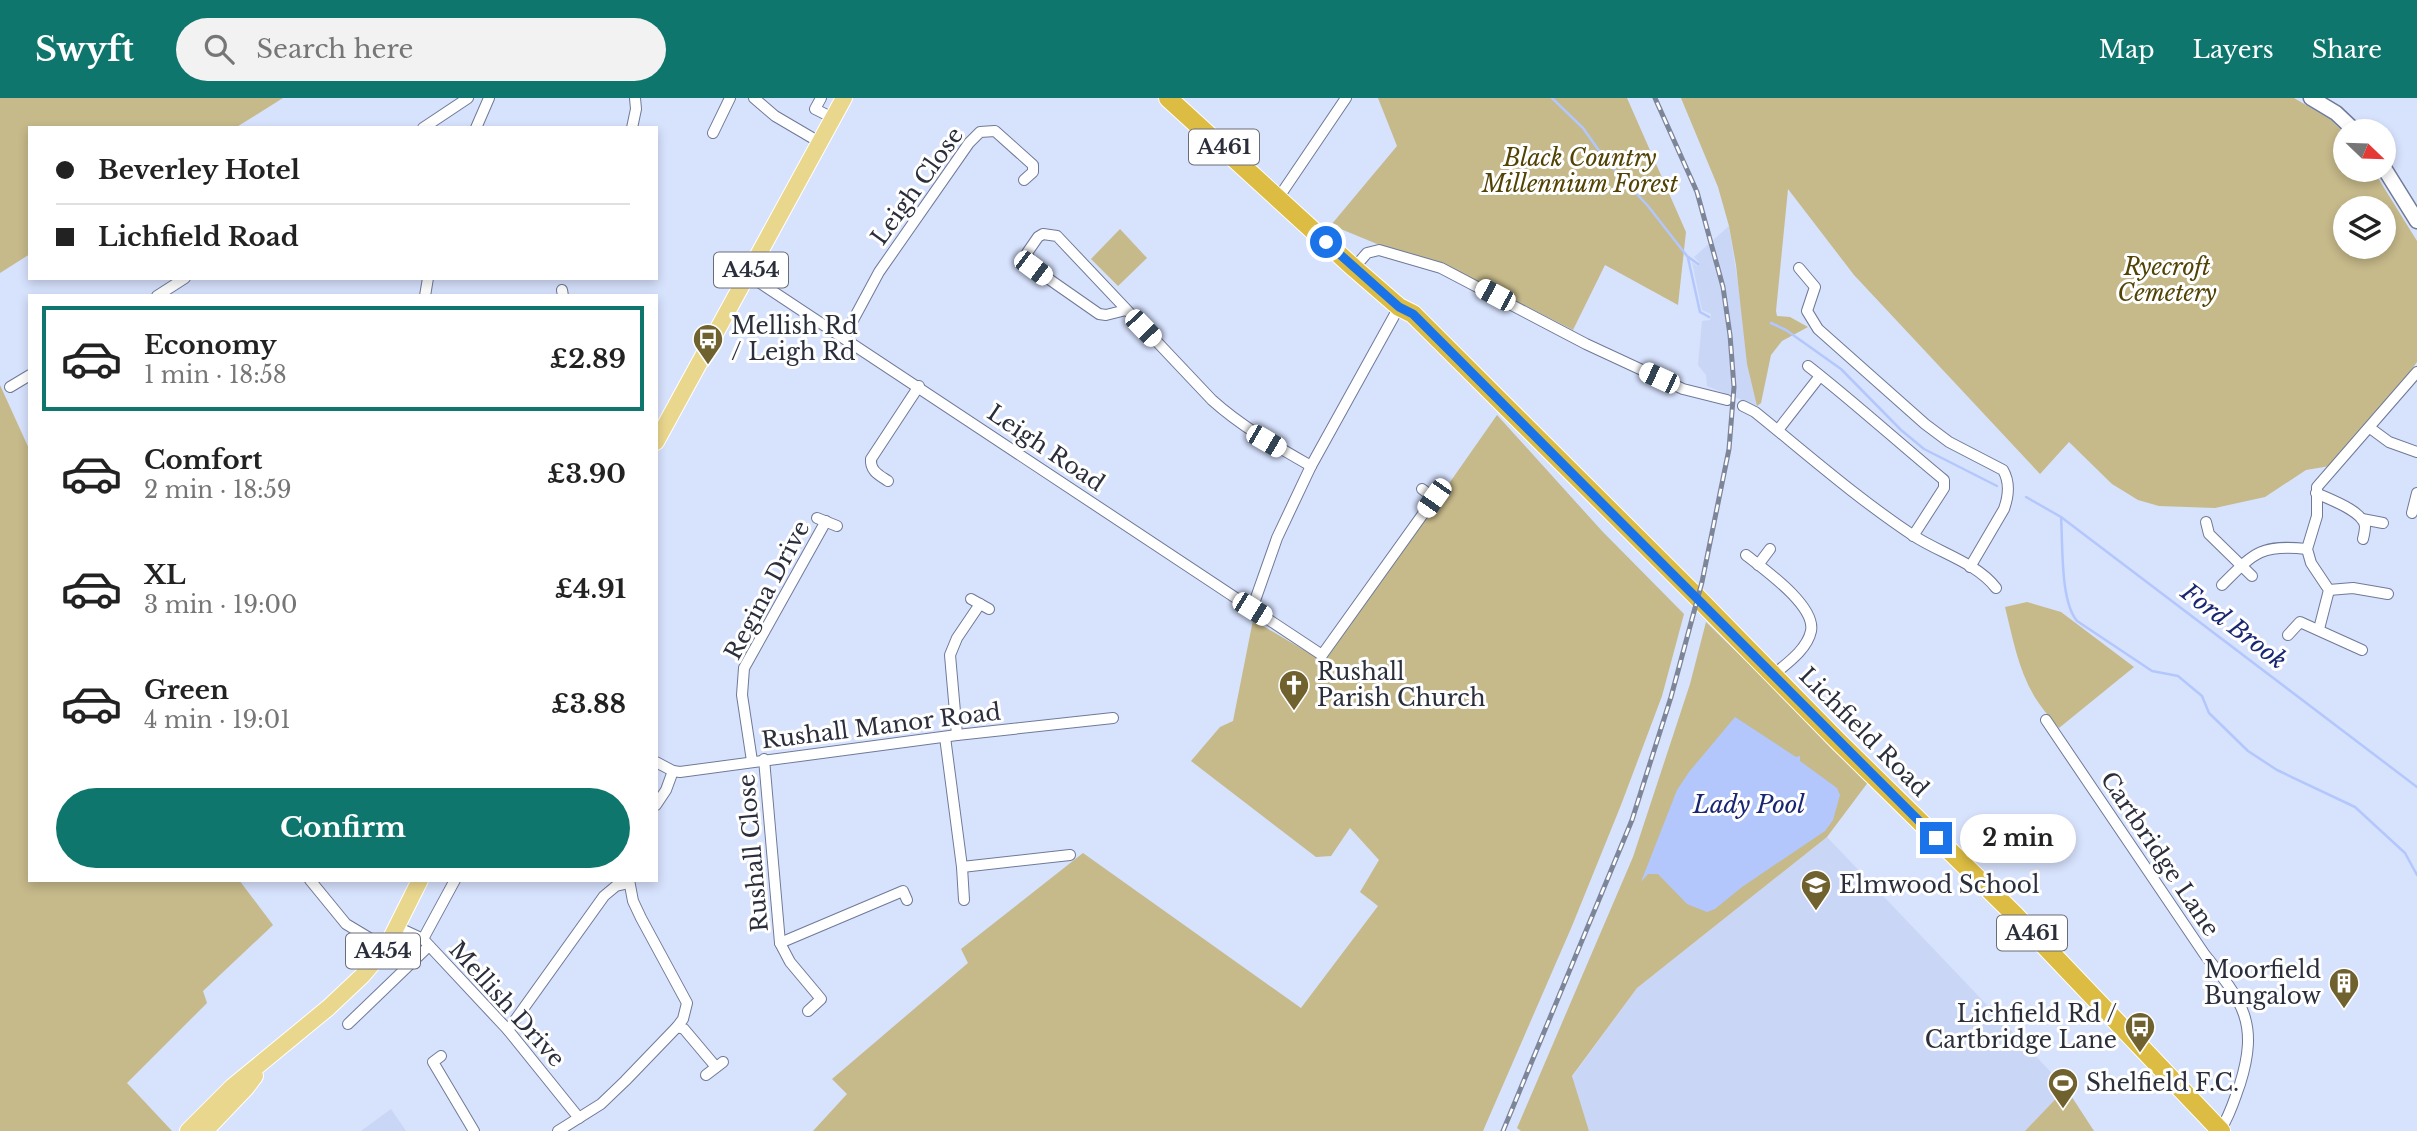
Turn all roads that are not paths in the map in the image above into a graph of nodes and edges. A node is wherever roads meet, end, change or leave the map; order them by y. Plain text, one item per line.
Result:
1 (468, 98) edge
2 (635, 98) edge
3 (730, 98) edge
4 (754, 98) edge
5 (821, 98) edge
6 (844, 98) edge
7 (1168, 98) edge
8 (1346, 98) edge
9 (2311, 98) edge
10 (488, 100) edge
11 (827, 115) dead end
12 (2342, 119) edge
13 (426, 126) edge
14 (477, 126) edge
15 (632, 126) edge
16 (713, 133) dead end
17 (821, 143) junction
18 (1024, 180) dead end
19 (2393, 182) edge
20 (1279, 197) junction
21 (2417, 221) edge
22 (1354, 268) junction
23 (1799, 268) dead end
24 (748, 275) junction
25 (182, 280) edge
26 (160, 294) edge
27 (1399, 307) junction
28 (1126, 310) junction
29 (844, 337) junction
30 (1808, 366) dead end
31 (2417, 372) edge
32 (28, 376) edge
33 (1820, 376) junction
34 (919, 386) junction
35 (10, 387) dead end
36 (1727, 400) dead end
37 (1743, 406) dead end
38 (2370, 428) junction
39 (1778, 430) junction
40 (658, 438) edge
41 (2417, 452) edge
42 (1311, 466) junction
43 (887, 478) dead end
44 (1443, 486) dead end
45 (1422, 489) dead end
46 (2316, 493) junction
47 (2417, 493) edge
48 (1434, 498) junction
49 (2412, 513) dead end
50 (2362, 519) junction
51 (2207, 522) dead end
52 (2383, 523) dead end
53 (837, 526) dead end
54 (1913, 536) junction
55 (2363, 538) dead end
56 (1770, 549) dead end
57 (2307, 549) junction
58 (1746, 555) dead end
59 (1758, 565) junction
60 (2241, 566) junction
61 (1970, 567) junction
62 (2252, 576) dead end
63 (2222, 585) dead end
64 (1996, 588) dead end
65 (2329, 590) junction
66 (2388, 594) dead end
67 (980, 604) dead end
68 (1252, 609) junction
69 (2319, 629) junction
70 (2288, 635) dead end
71 (2362, 650) dead end
72 (1772, 676) junction
73 (1113, 718) dead end
74 (2046, 720) dead end
75 (957, 735) junction
76 (945, 737) junction
77 (764, 759) junction
78 (752, 761) junction
79 (658, 763) edge
80 (673, 771) junction
81 (658, 803) edge
82 (1070, 855) dead end
83 (962, 867) junction
84 (312, 882) edge
85 (419, 882) edge
86 (454, 882) edge
87 (627, 882) edge
88 (629, 882) edge
89 (907, 900) dead end
90 (964, 900) dead end
91 (397, 928) junction
92 (426, 942) junction
93 (780, 943) junction
94 (386, 948) junction
95 (807, 1010) dead end
96 (348, 1024) dead end
97 (677, 1027) junction
98 (508, 1030) junction
99 (441, 1056) dead end
100 (267, 1059) junction
101 (706, 1075) dead end
102 (579, 1118) junction
103 (2220, 1130) edge
104 (188, 1131) edge
105 (205, 1131) edge
106 (474, 1131) edge
107 (558, 1131) edge

1 - 13 street
2 - 15 street
3 - 16 street
4 - 17 street
5 - 11 street
6 - 17 main road, A454
7 - 20 highway, Lichfield Road / A461
8 - 20 street
9 - 12 street
10 - 14 street
17 - 24 main road, A454
18 - 29 street, Leigh Close
19 - 21 street
20 - 22 highway, Lichfield Road / A461
22 - 27 highway, Lichfield Road / A461
22 - 36 street
23 - 61 street
24 - 29 street, Leigh Road
24 - 40 main road, A454
25 - 26 street
27 - 42 street
27 - 72 highway, Lichfield Road / A461
28 - 28 street
28 - 42 street
29 - 34 street, Leigh Road
30 - 33 street
31 - 38 street
32 - 35 street
33 - 39 street
33 - 54 street
34 - 43 street
34 - 68 street, Leigh Road
37 - 39 street
38 - 41 street
38 - 46 street
39 - 54 street
42 - 68 street
44 - 48 street
45 - 48 street
46 - 50 street
46 - 57 street
47 - 49 street
48 - 68 street, Leigh Road
50 - 52 street
50 - 55 street
51 - 60 street
53 - 78 street, Regina Drive
54 - 61 street
56 - 59 street
57 - 60 street
57 - 65 street
58 - 59 street
59 - 72 street
60 - 62 street
60 - 63 street
61 - 64 street
65 - 66 street
65 - 69 street
67 - 75 street
69 - 70 street
69 - 71 street
72 - 103 highway, Lichfield Road / A461
73 - 75 street, Rushall Manor Road
74 - 103 street, Cartbridge Lane
75 - 76 street, Rushall Manor Road
76 - 77 street, Rushall Manor Road
76 - 83 street
77 - 78 street, Rushall Manor Road
77 - 93 street, Rushall Close
78 - 80 street, Rushall Manor Road
79 - 80 street
80 - 81 street
82 - 83 street
83 - 90 street
84 - 94 street
85 - 91 main road, A454
86 - 92 street
87 - 98 street
88 - 97 street
89 - 93 street, Rushall Close
91 - 92 street, Mellish Drive
91 - 94 main road, A454
92 - 96 street
92 - 98 street, Mellish Drive
93 - 95 street, Rushall Close
94 - 100 main road, A454
97 - 101 street
97 - 102 street
98 - 102 street, Mellish Drive
99 - 106 street
100 - 104 main road, A454
100 - 105 main road, A454
102 - 107 street

